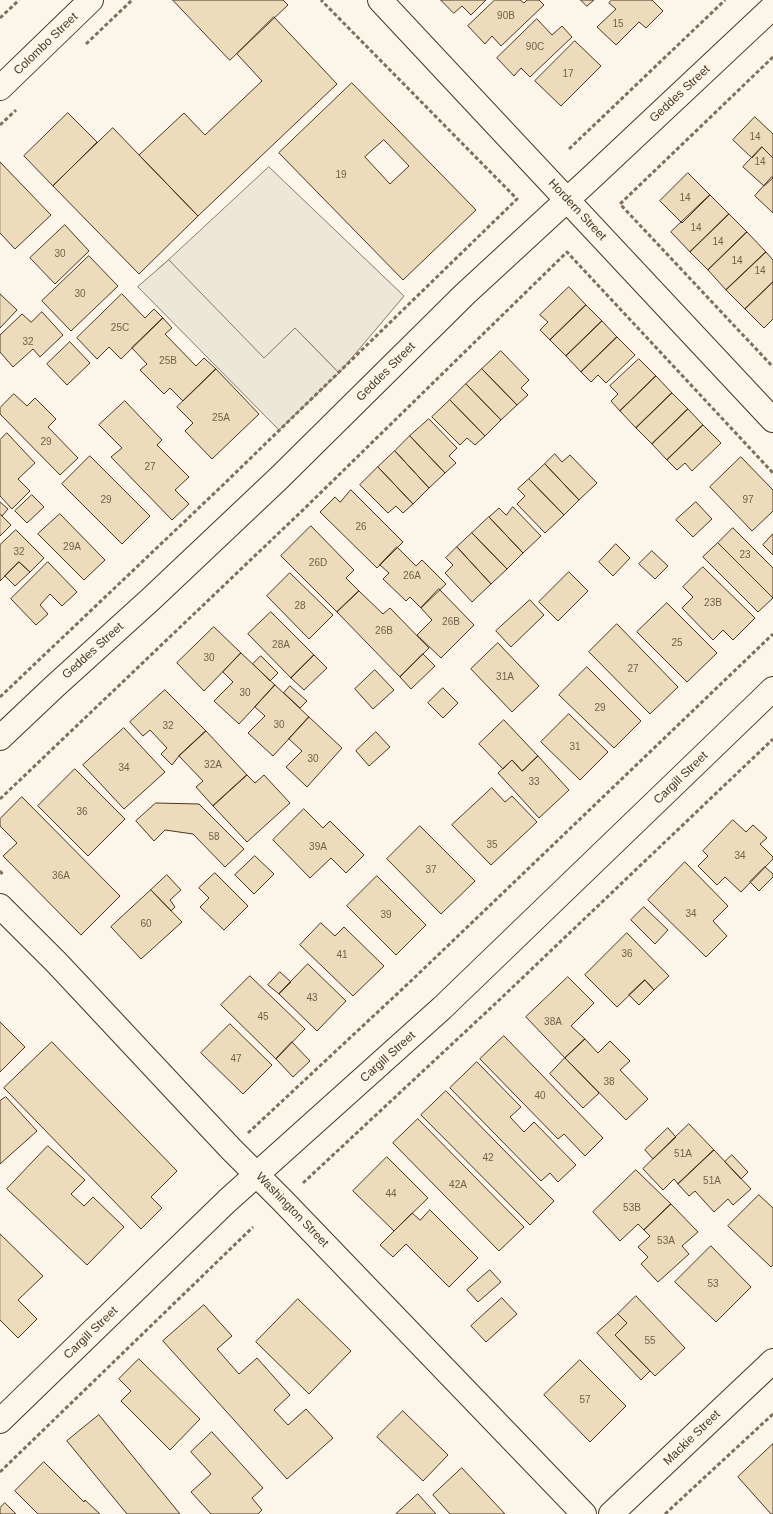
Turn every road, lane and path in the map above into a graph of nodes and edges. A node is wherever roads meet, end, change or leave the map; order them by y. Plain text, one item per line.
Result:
1 (19, 0) edge
2 (91, 0) edge
3 (321, 0) edge
4 (380, 0) edge
5 (725, 0) edge
6 (773, 7) edge
7 (0, 18) edge
8 (773, 58) edge
9 (0, 88) edge
10 (569, 149) dead end
11 (567, 200) junction
12 (773, 367) edge
13 (773, 420) edge
14 (773, 473) edge
15 (773, 634) edge
16 (773, 690) edge
17 (0, 697) edge
18 (0, 738) edge
19 (773, 739) edge
20 (0, 799) edge
21 (0, 871) edge
22 (3, 875) dead end
23 (0, 906) edge
24 (248, 1133) dead end
25 (256, 1174) junction
26 (303, 1183) dead end
27 (253, 1227) dead end
28 (773, 1361) edge
29 (773, 1414) edge
30 (0, 1421) edge
31 (0, 1472) edge
32 (584, 1514) edge
33 (611, 1514) edge
34 (665, 1514) edge

1 - 7 path
2 - 9 street, Colombo Street
3 - 17 path
4 - 11 street, Hordern Street
5 - 10 path
6 - 11 street, Geddes Street
8 - 12 path
11 - 13 street, Hordern Street
11 - 18 street, Geddes Street
14 - 20 path
15 - 24 path
16 - 25 street, Cargill Street
19 - 26 path
21 - 22 path
23 - 25 street, Washington Street
25 - 30 street, Cargill Street
25 - 32 street, Washington Street
27 - 31 path
28 - 33 street, Mackie Street
29 - 34 path

